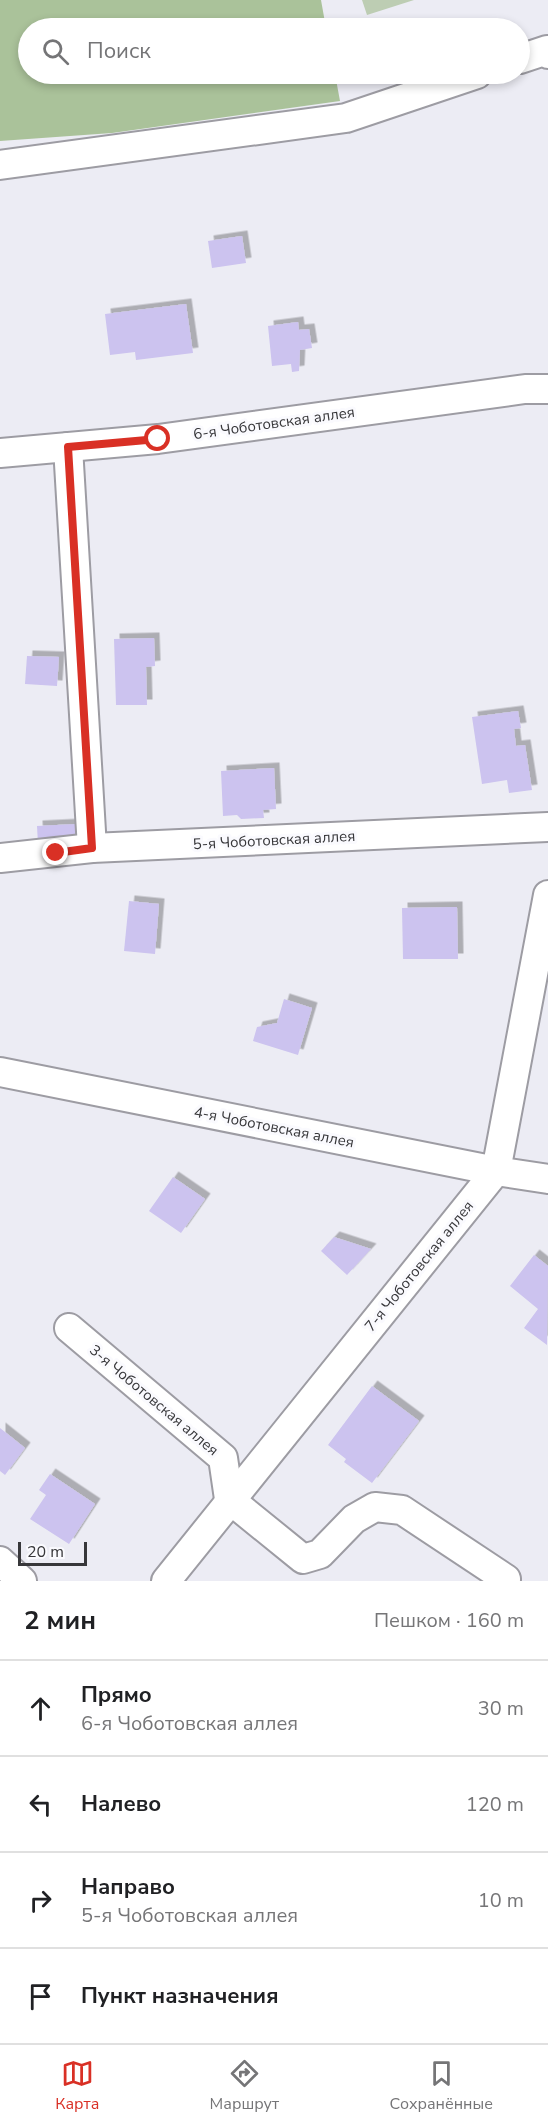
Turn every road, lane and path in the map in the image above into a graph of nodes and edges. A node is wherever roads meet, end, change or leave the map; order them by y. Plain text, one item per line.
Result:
1 (548, 54) edge
2 (530, 55) edge
3 (447, 84) edge
4 (0, 165) edge
5 (548, 389) edge
6 (68, 447) junction
7 (0, 453) edge
8 (548, 827) edge
9 (92, 848) junction
10 (0, 858) edge
11 (548, 895) edge
12 (0, 1072) edge
13 (496, 1171) junction
14 (548, 1179) edge
15 (69, 1328) dead end
16 (229, 1499) junction
17 (0, 1561) edge
18 (506, 1579) dead end
19 (22, 1581) edge
20 (166, 1581) edge

1 - 2 street
3 - 4 street
5 - 6 street, 6-я Чоботовская аллея
6 - 7 street, 6-я Чоботовская аллея
6 - 9 street
8 - 9 street, 5-я Чоботовская аллея
9 - 10 street, 5-я Чоботовская аллея
11 - 13 street, 7-я Чоботовская аллея
12 - 13 street, 4-я Чоботовская аллея
13 - 14 street, 4-я Чоботовская аллея
13 - 16 street, 7-я Чоботовская аллея
15 - 16 street, 3-я Чоботовская аллея
16 - 18 street
16 - 20 street, 7-я Чоботовская аллея
17 - 19 street

